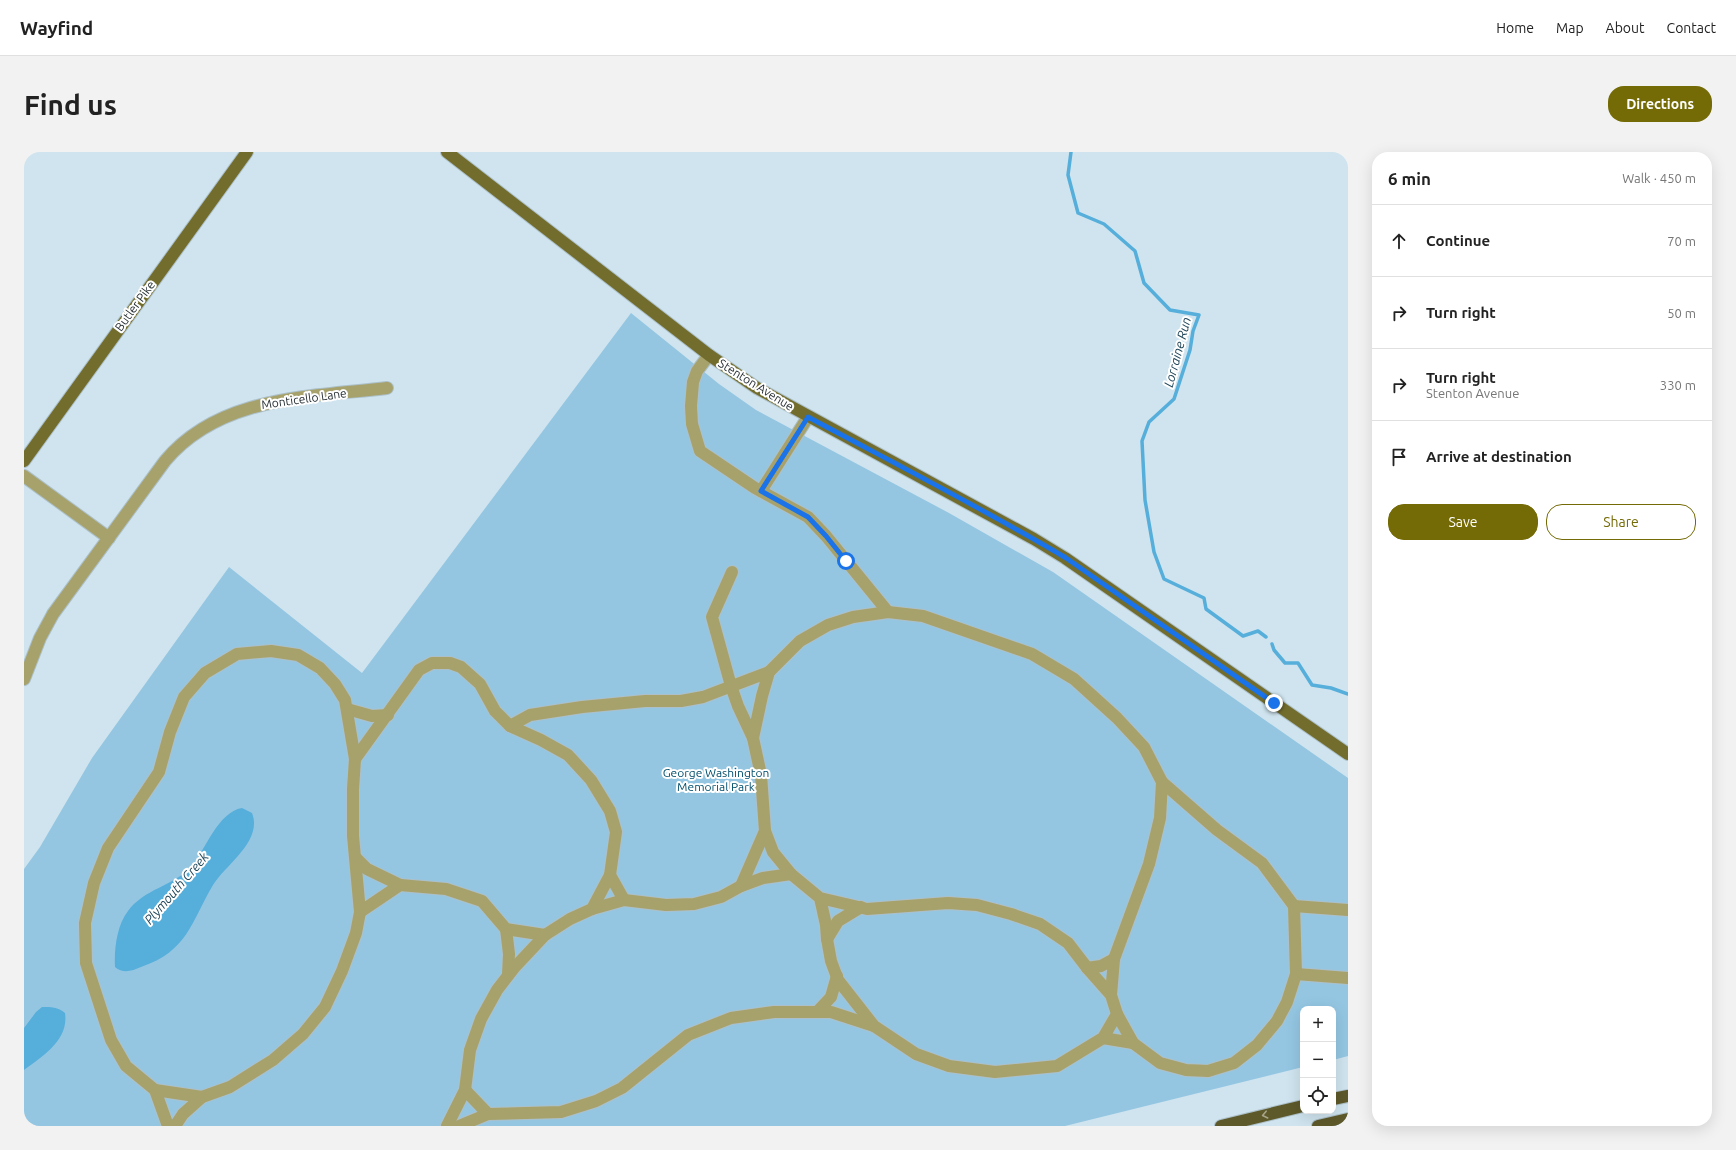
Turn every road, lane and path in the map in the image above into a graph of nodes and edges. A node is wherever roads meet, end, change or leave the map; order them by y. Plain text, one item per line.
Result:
1 (247, 152) edge
2 (448, 152) edge
3 (709, 355) junction
4 (387, 388) dead end
5 (808, 417) junction
6 (24, 461) edge
7 (24, 476) edge
8 (761, 491) junction
9 (109, 538) junction
10 (732, 572) dead end
11 (888, 612) junction
12 (769, 672) junction
13 (24, 679) edge
14 (731, 686) junction
15 (347, 709) junction
16 (388, 715) junction
17 (510, 726) junction
18 (753, 738) junction
19 (1348, 754) edge
20 (355, 759) junction
21 (1162, 782) junction
22 (765, 832) junction
23 (356, 858) junction
24 (791, 874) junction
25 (610, 875) junction
26 (400, 885) junction
27 (741, 886) junction
28 (820, 898) junction
29 (624, 900) junction
30 (1294, 906) junction
31 (861, 907) junction
32 (592, 909) junction
33 (1348, 910) edge
34 (360, 912) junction
35 (506, 929) junction
36 (545, 935) junction
37 (827, 939) junction
38 (1114, 959) junction
39 (1088, 968) junction
40 (1296, 974) junction
41 (508, 975) junction
42 (837, 976) junction
43 (1348, 978) edge
44 (1111, 995) junction
45 (817, 1012) junction
46 (1117, 1014) junction
47 (874, 1026) junction
48 (1103, 1038) junction
49 (1133, 1043) junction
50 (155, 1090) junction
51 (465, 1090) junction
52 (1348, 1096) edge
53 (202, 1097) junction
54 (1336, 1098) edge
55 (1300, 1107) edge
56 (488, 1114) junction
57 (1348, 1119) edge
58 (168, 1126) edge
59 (175, 1126) edge
60 (447, 1126) edge
61 (459, 1126) edge
62 (1221, 1126) edge
63 (1318, 1126) edge

1 - 6 main road, Butler Pike
2 - 3 main road, Stenton Avenue
3 - 5 main road, Stenton Avenue
3 - 8 street
4 - 9 street, Monticello Lane
5 - 8 street
5 - 19 main road, Stenton Avenue
7 - 9 street
8 - 11 street
9 - 13 street, Monticello Lane
10 - 14 street
11 - 12 street
11 - 21 street
12 - 14 street
12 - 18 street
14 - 17 street
14 - 18 street
15 - 16 street
15 - 20 street
15 - 50 street
16 - 17 street
16 - 20 street
17 - 25 street
18 - 22 street
20 - 23 street
21 - 30 street
21 - 38 street
22 - 24 street
22 - 27 street
23 - 26 street
23 - 34 street
24 - 27 street
24 - 28 street
25 - 29 street
25 - 32 street
26 - 34 street
26 - 35 street
27 - 29 street
28 - 31 street
28 - 37 street
29 - 32 street
30 - 33 street
30 - 40 street
31 - 37 street
31 - 39 street
32 - 36 street
34 - 53 street
35 - 36 street
35 - 41 street
36 - 41 street
37 - 42 street
38 - 39 street
38 - 44 street
39 - 44 street
40 - 43 street
40 - 49 street
41 - 51 street
42 - 45 street
42 - 47 street
44 - 46 street
45 - 47 street
45 - 56 street
46 - 48 street
46 - 49 street
47 - 48 street
48 - 49 street
50 - 53 street
50 - 58 street
51 - 56 street
51 - 60 street
52 - 54 highway
53 - 59 street
55 -> 62 highway
56 - 61 street
57 - 63 highway

